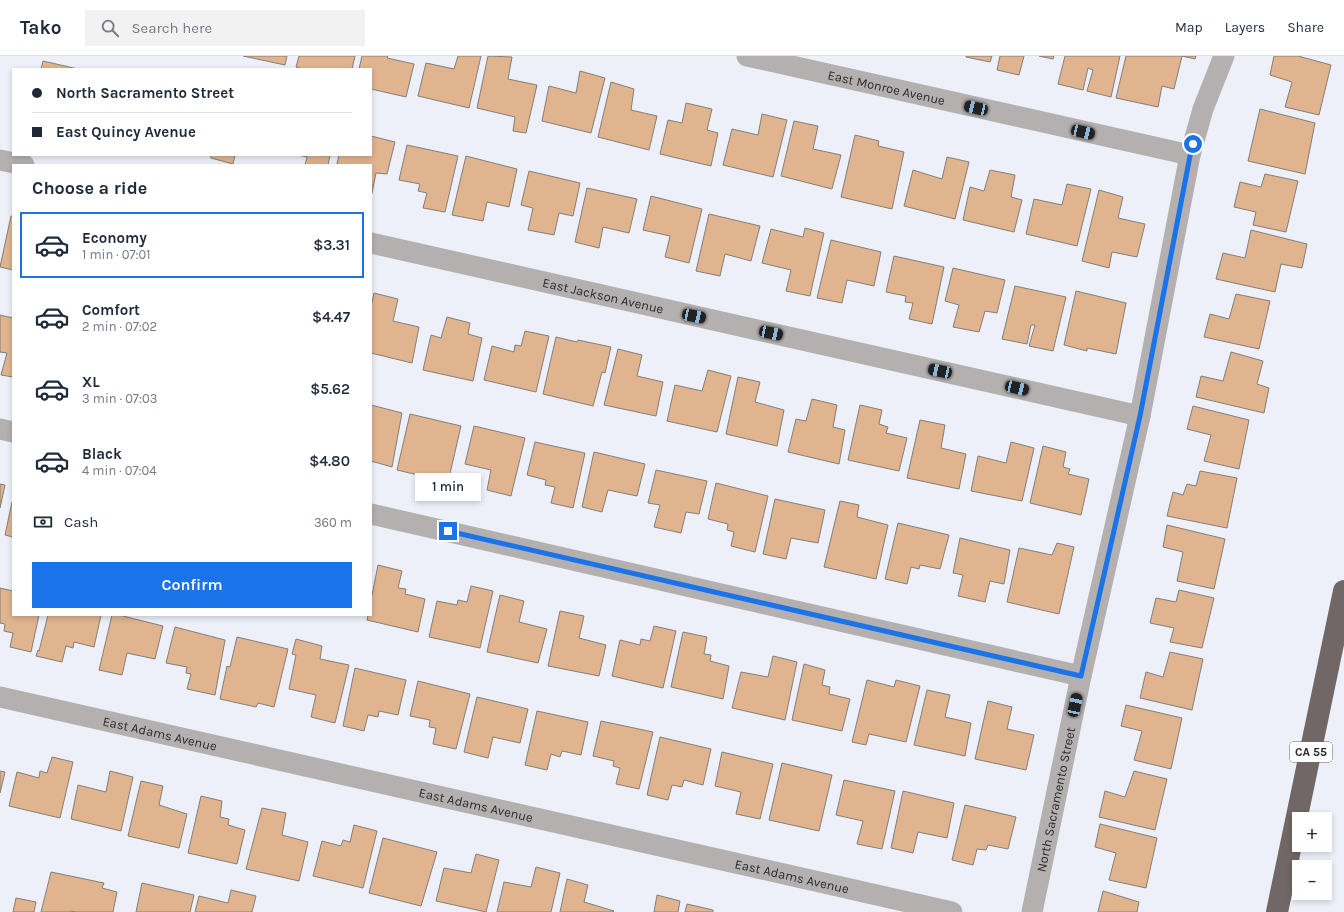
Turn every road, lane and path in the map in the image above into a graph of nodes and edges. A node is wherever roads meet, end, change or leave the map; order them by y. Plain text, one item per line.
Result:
1 (747, 56) edge
2 (1224, 56) edge
3 (1190, 156) junction
4 (0, 160) edge
5 (19, 164) edge
6 (372, 243) edge
7 (1140, 416) junction
8 (0, 429) edge
9 (12, 432) edge
10 (372, 514) edge
11 (1344, 591) edge
12 (1081, 676) junction
13 (0, 697) edge
14 (952, 912) edge
15 (1032, 912) edge
16 (1277, 912) edge

1 - 3 street, East Monroe Avenue
2 - 3 street, North Sacramento Street
3 - 7 street, North Sacramento Street
4 - 5 street
6 - 7 street, East Jackson Avenue
7 - 12 street, North Sacramento Street
8 - 9 street
10 - 12 street
11 - 16 highway, CA 55
12 - 15 street, North Sacramento Street
13 - 14 street, East Adams Avenue

